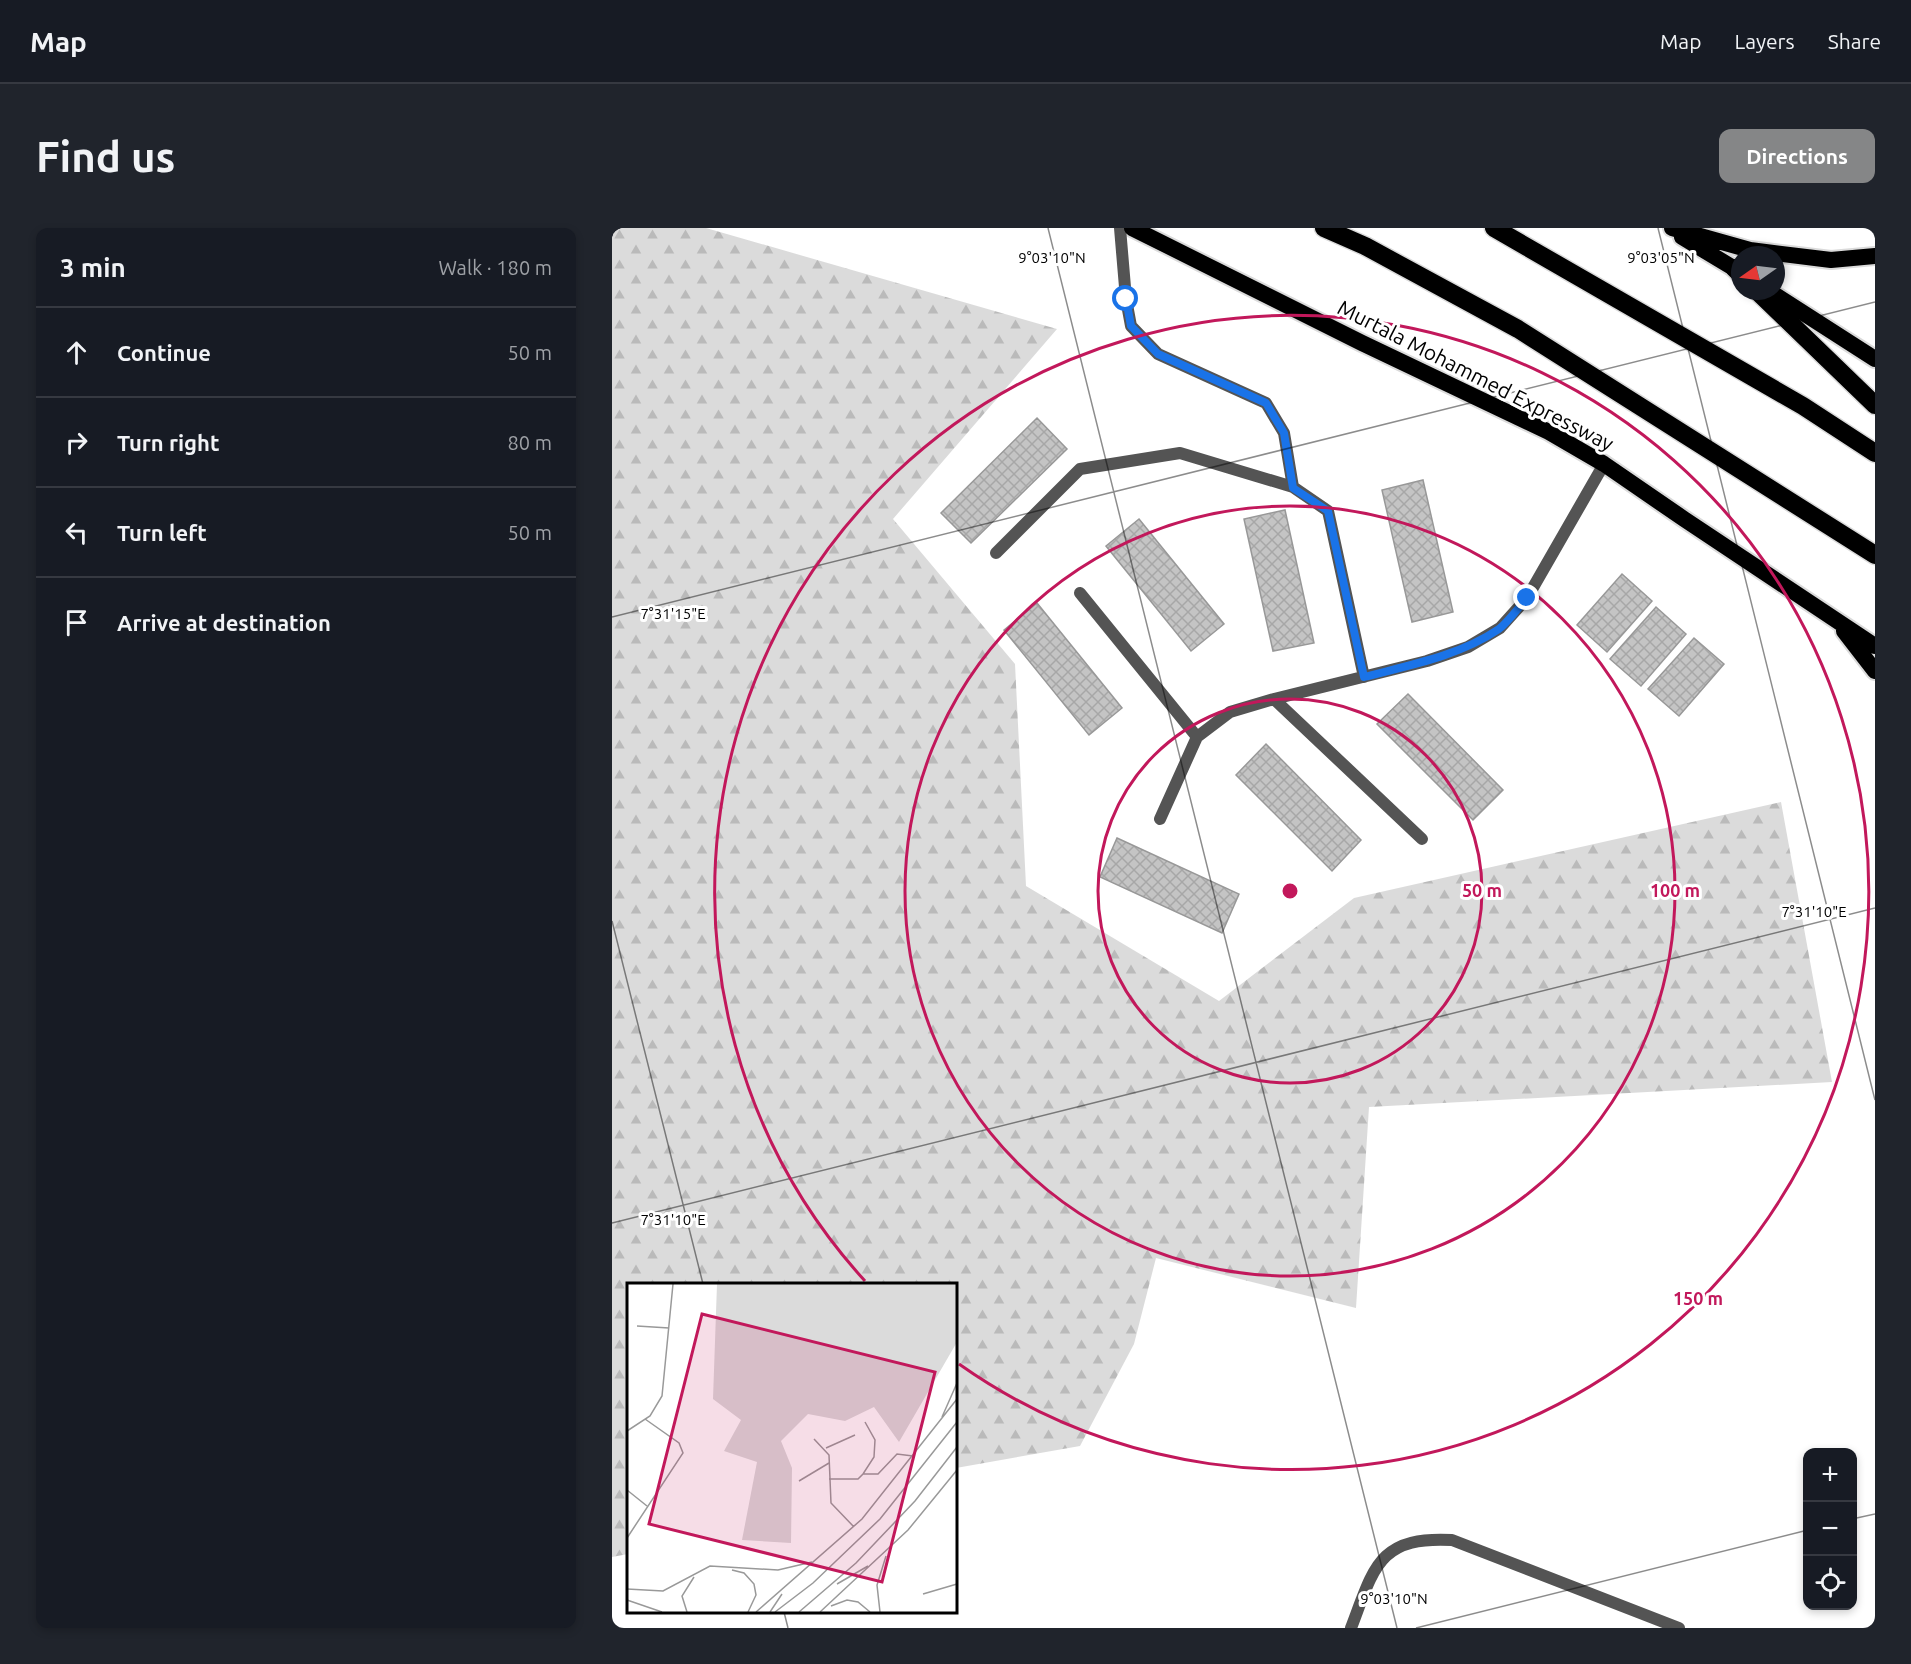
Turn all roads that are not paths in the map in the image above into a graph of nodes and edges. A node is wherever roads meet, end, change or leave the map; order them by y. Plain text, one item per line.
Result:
1 (1120, 228) edge
2 (1132, 228) edge
3 (1324, 228) edge
4 (1494, 228) edge
5 (1667, 228) edge
6 (1672, 228) edge
7 (1875, 256) edge
8 (1731, 267) edge
9 (1766, 300) edge
10 (1783, 300) edge
11 (1875, 359) edge
12 (1875, 405) edge
13 (1875, 453) edge
14 (1605, 464) junction
15 (1293, 488) junction
16 (996, 553) dead end
17 (1875, 555) edge
18 (1080, 593) dead end
19 (1834, 618) junction
20 (1875, 646) edge
21 (1875, 671) edge
22 (1364, 677) junction
23 (1274, 699) junction
24 (1197, 737) junction
25 (1161, 819) dead end
26 (1422, 839) dead end
27 (1351, 1628) edge
28 (1679, 1628) edge

1 - 15 street
2 - 14 highway, Murtala Mohammed Expressway
3 - 17 highway
4 - 13 highway
5 - 8 highway
6 - 7 highway
9 - 12 highway
10 - 11 highway
14 - 19 highway, Murtala Mohammed Expressway
14 - 22 street
15 - 16 street
15 - 22 street
18 - 24 street
19 - 20 highway, Murtala Mohammed Expressway
19 - 21 highway
22 - 23 street
23 - 24 street
23 - 26 street
24 - 25 street
27 - 28 street

